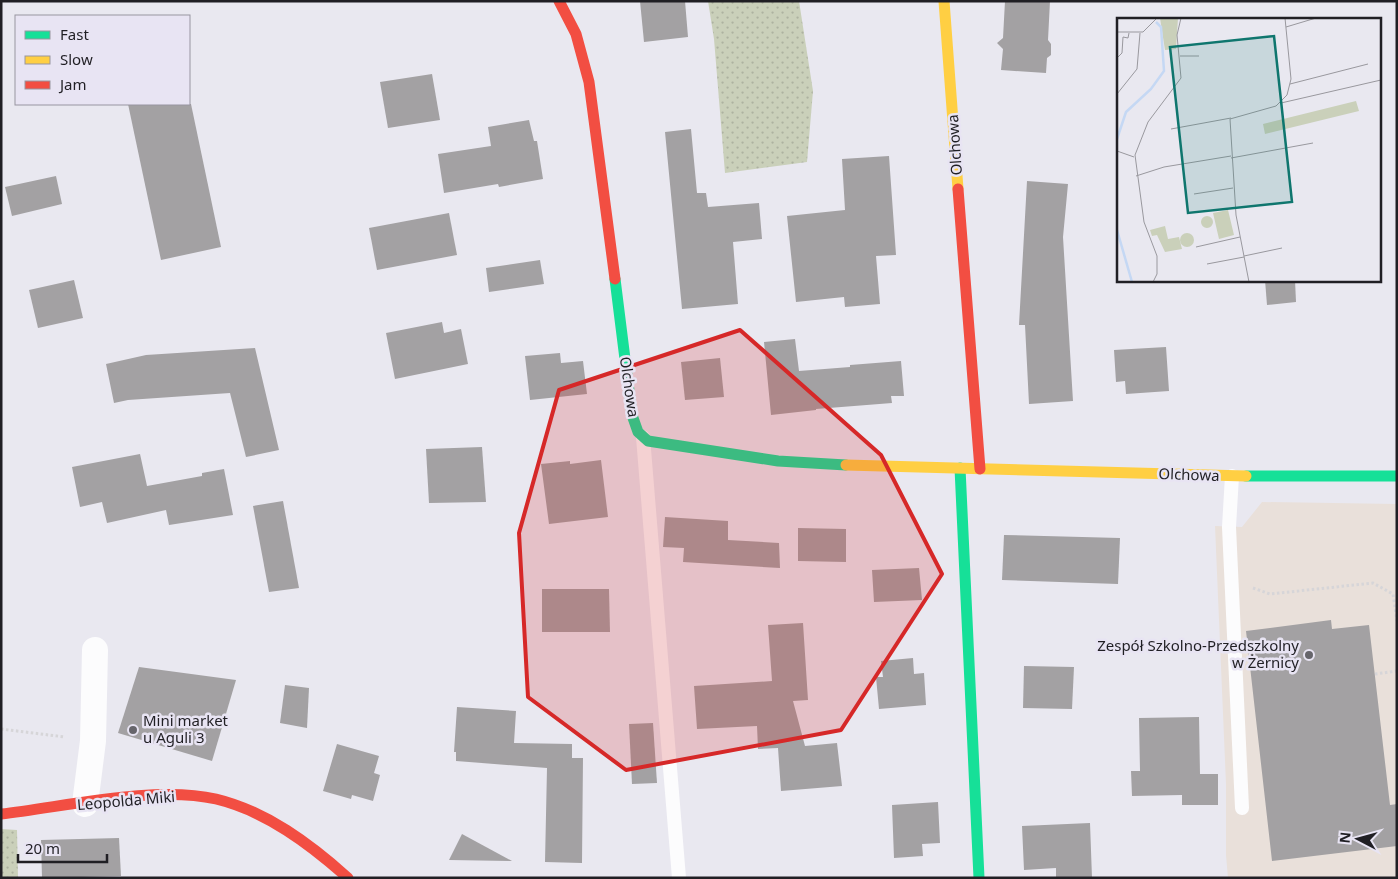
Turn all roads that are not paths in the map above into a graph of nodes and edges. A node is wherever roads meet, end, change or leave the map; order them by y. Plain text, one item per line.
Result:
1 (944, 1) edge
2 (560, 2) edge
3 (643, 437) junction
4 (960, 468) junction
5 (980, 469) junction
6 (1232, 476) junction
7 (1397, 476) edge
8 (95, 650) dead end
9 (85, 804) junction
10 (1242, 808) dead end
11 (1, 814) edge
12 (348, 878) edge
13 (679, 878) edge
14 (979, 878) edge

1 - 5 street, Olchowa
2 - 3 street, Olchowa
3 - 4 street, Olchowa
3 - 13 lane
4 - 5 street, Olchowa
4 - 14 street
5 - 6 street, Olchowa
6 - 7 street, Olchowa
6 - 10 lane
8 - 9 street
9 - 11 street, Leopolda Miki
9 - 12 street, Leopolda Miki

